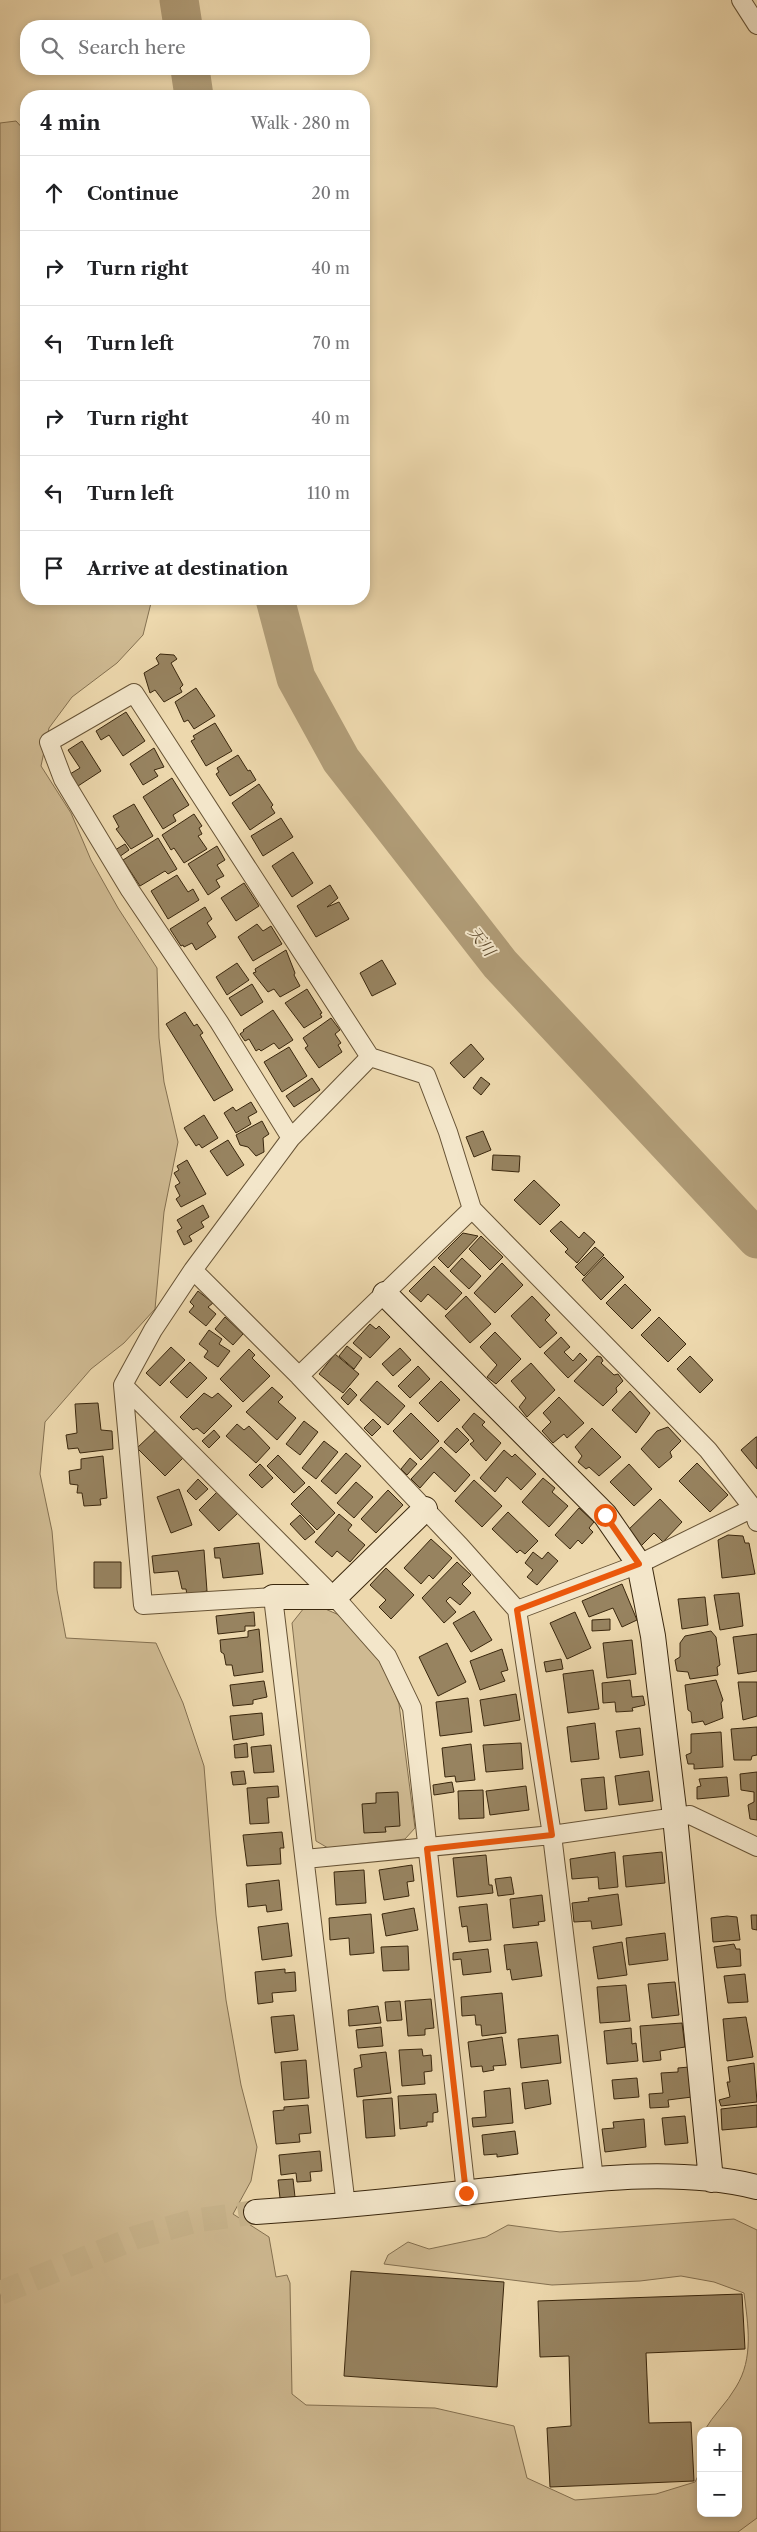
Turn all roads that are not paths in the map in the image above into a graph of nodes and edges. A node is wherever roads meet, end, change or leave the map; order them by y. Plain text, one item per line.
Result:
1 (741, 0) edge
2 (757, 25) edge
3 (370, 1057) junction
4 (291, 1138) junction
5 (472, 1209) junction
6 (193, 1270) junction
7 (385, 1294) junction
8 (299, 1376) junction
9 (123, 1385) junction
10 (425, 1509) junction
11 (755, 1515) edge
12 (639, 1564) junction
13 (273, 1597) junction
14 (335, 1597) junction
15 (517, 1610) junction
16 (675, 1817) junction
17 (552, 1835) junction
18 (757, 1847) edge
19 (427, 1849) junction
20 (305, 1859) junction
21 (594, 2179) junction
22 (711, 2180) junction
23 (757, 2187) edge
24 (466, 2193) junction
25 (346, 2206) junction
26 (256, 2212) tunnel mouth

1 - 2 street
3 - 4 street
3 - 4 street
3 - 5 street
4 - 6 street
5 - 7 street
5 - 11 street
6 - 8 street
6 - 9 street
7 - 8 street
7 - 12 street
8 - 10 street
9 - 13 street
9 - 14 street
10 - 14 street
10 - 15 street
11 - 12 street
12 - 15 street
12 - 16 street
13 - 14 street
13 - 20 street
14 - 19 street
15 - 17 street
16 - 17 street
16 - 18 street
16 - 22 street
17 - 19 street
17 - 21 street
19 - 20 street
19 - 24 street
20 - 25 street
21 - 22 street
21 - 24 street
22 - 23 street
24 - 25 street
25 - 26 street

